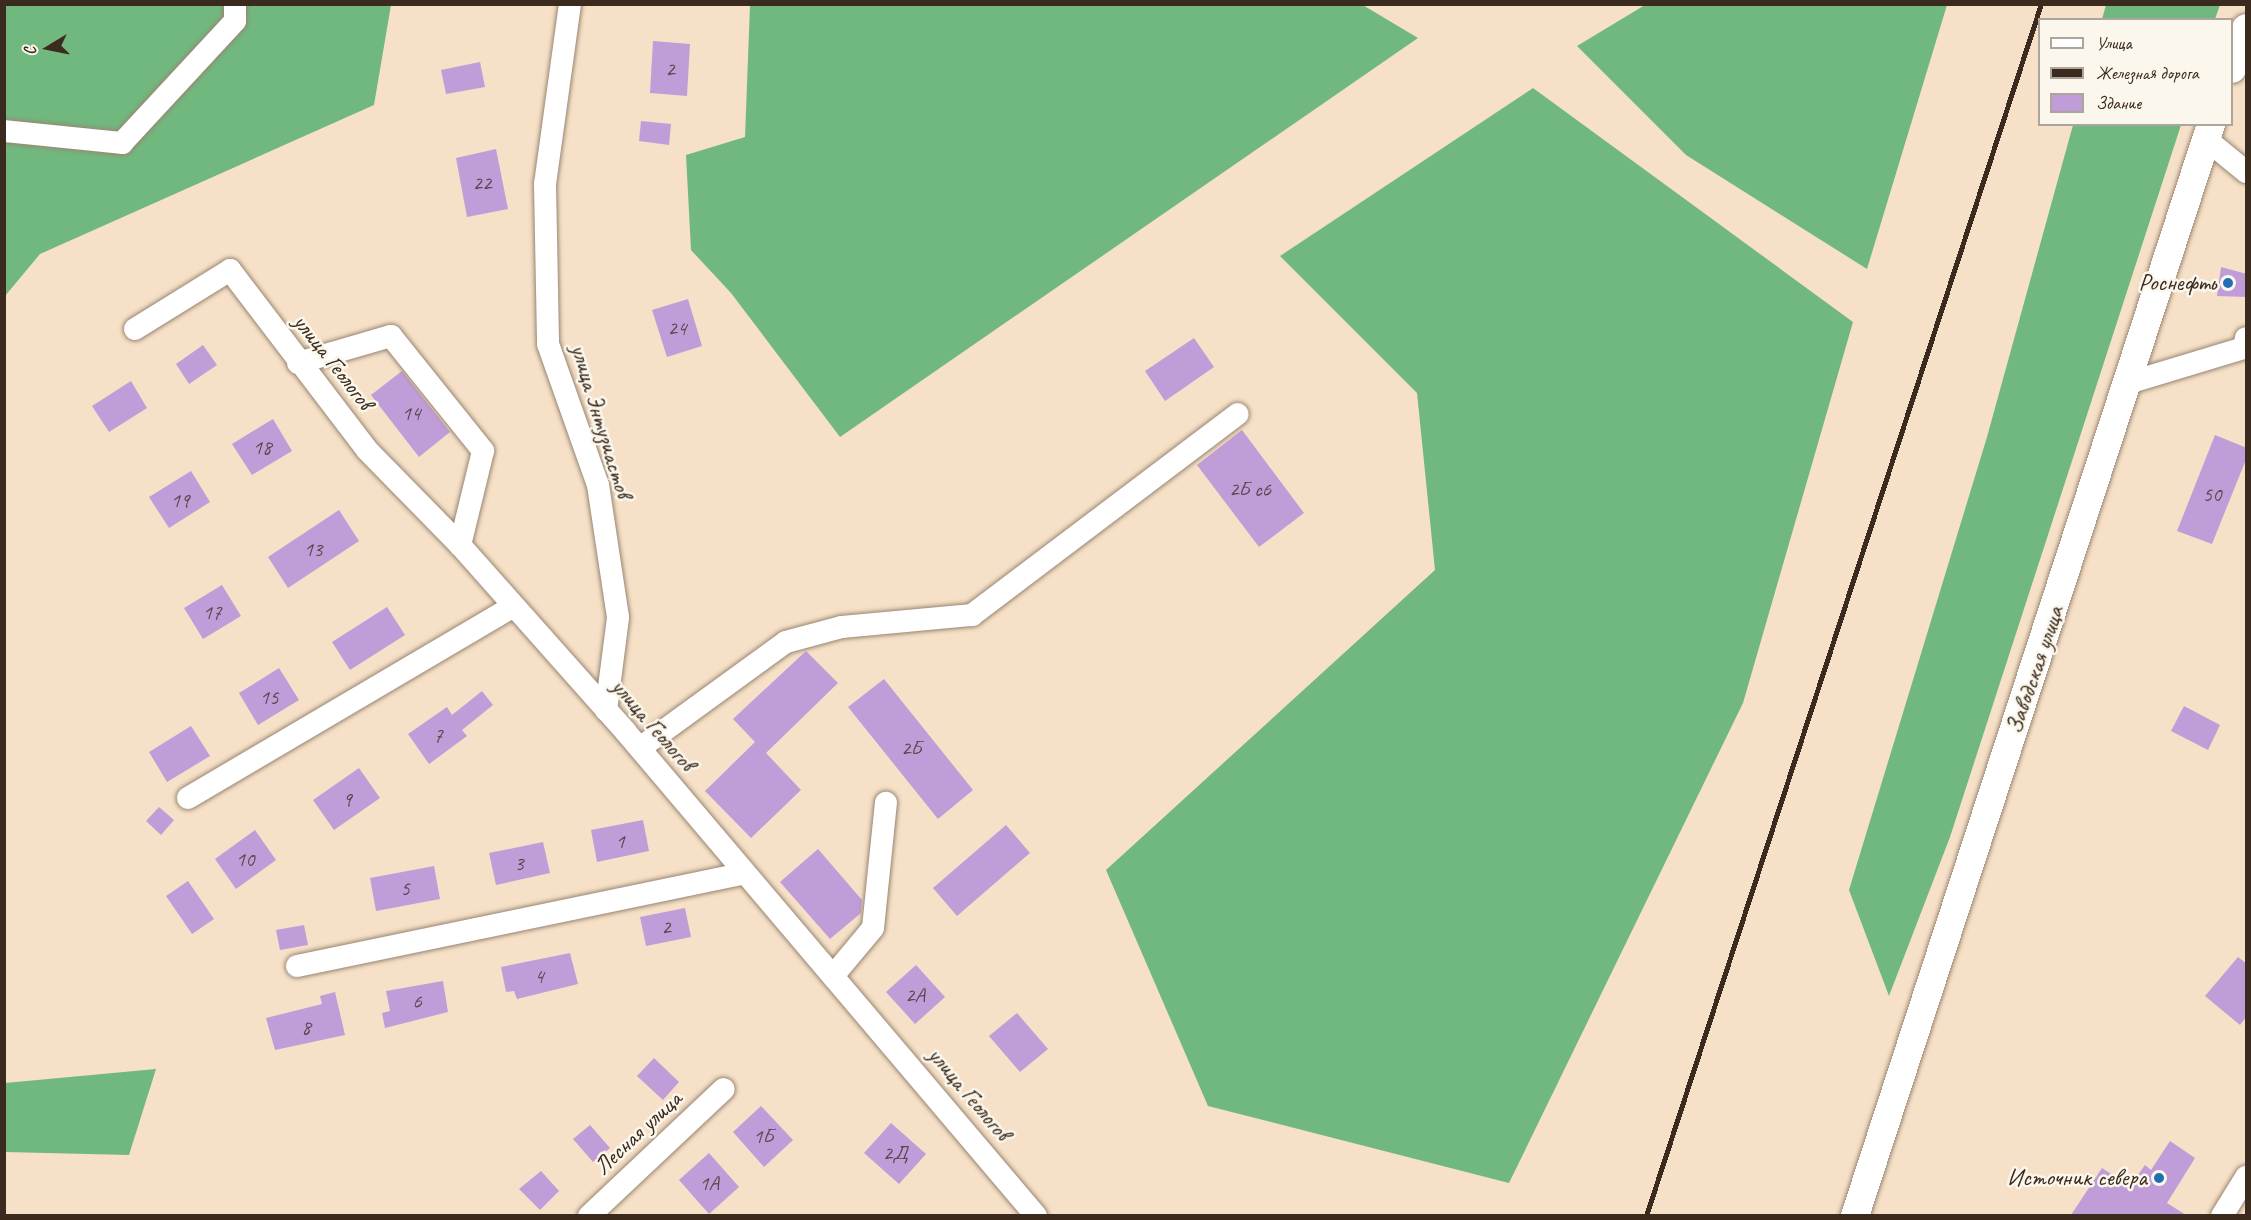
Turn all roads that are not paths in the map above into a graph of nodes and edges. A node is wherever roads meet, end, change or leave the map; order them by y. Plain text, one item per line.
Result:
1 (235, 4) edge
2 (570, 4) edge
3 (2247, 28) edge
4 (2233, 66) edge
5 (4, 131) edge
6 (2209, 131) edge
7 (2247, 172) edge
8 (135, 329) dead end
9 (2247, 338) edge
10 (298, 363) junction
11 (2128, 383) junction
12 (1238, 414) dead end
13 (460, 544) junction
14 (513, 606) junction
15 (606, 710) junction
16 (640, 748) junction
17 (188, 798) dead end
18 (886, 803) dead end
19 (743, 874) junction
20 (297, 966) dead end
21 (833, 976) junction
22 (724, 1089) dead end
23 (2247, 1178) edge
24 (589, 1215) edge
25 (1036, 1215) edge
26 (1855, 1215) edge
27 (2222, 1215) edge

1 - 5 street
2 - 15 street, улица Энтузиастов
3 - 4 main road
6 - 7 street
6 - 11 main road, Заводская улица
8 - 10 street, улица Геологов
9 - 11 street
10 - 13 street, улица Геологов
10 - 13 street
11 - 26 main road, Заводская улица
12 - 16 street
13 - 14 street, улица Геологов
14 - 15 street, улица Геологов
14 - 17 street
15 - 16 street, улица Геологов
16 - 19 street, улица Геологов
18 - 21 street
19 - 20 street
19 - 21 street, улица Геологов
21 - 25 street, улица Геологов
22 - 24 street, Лесная улица
23 - 27 street

